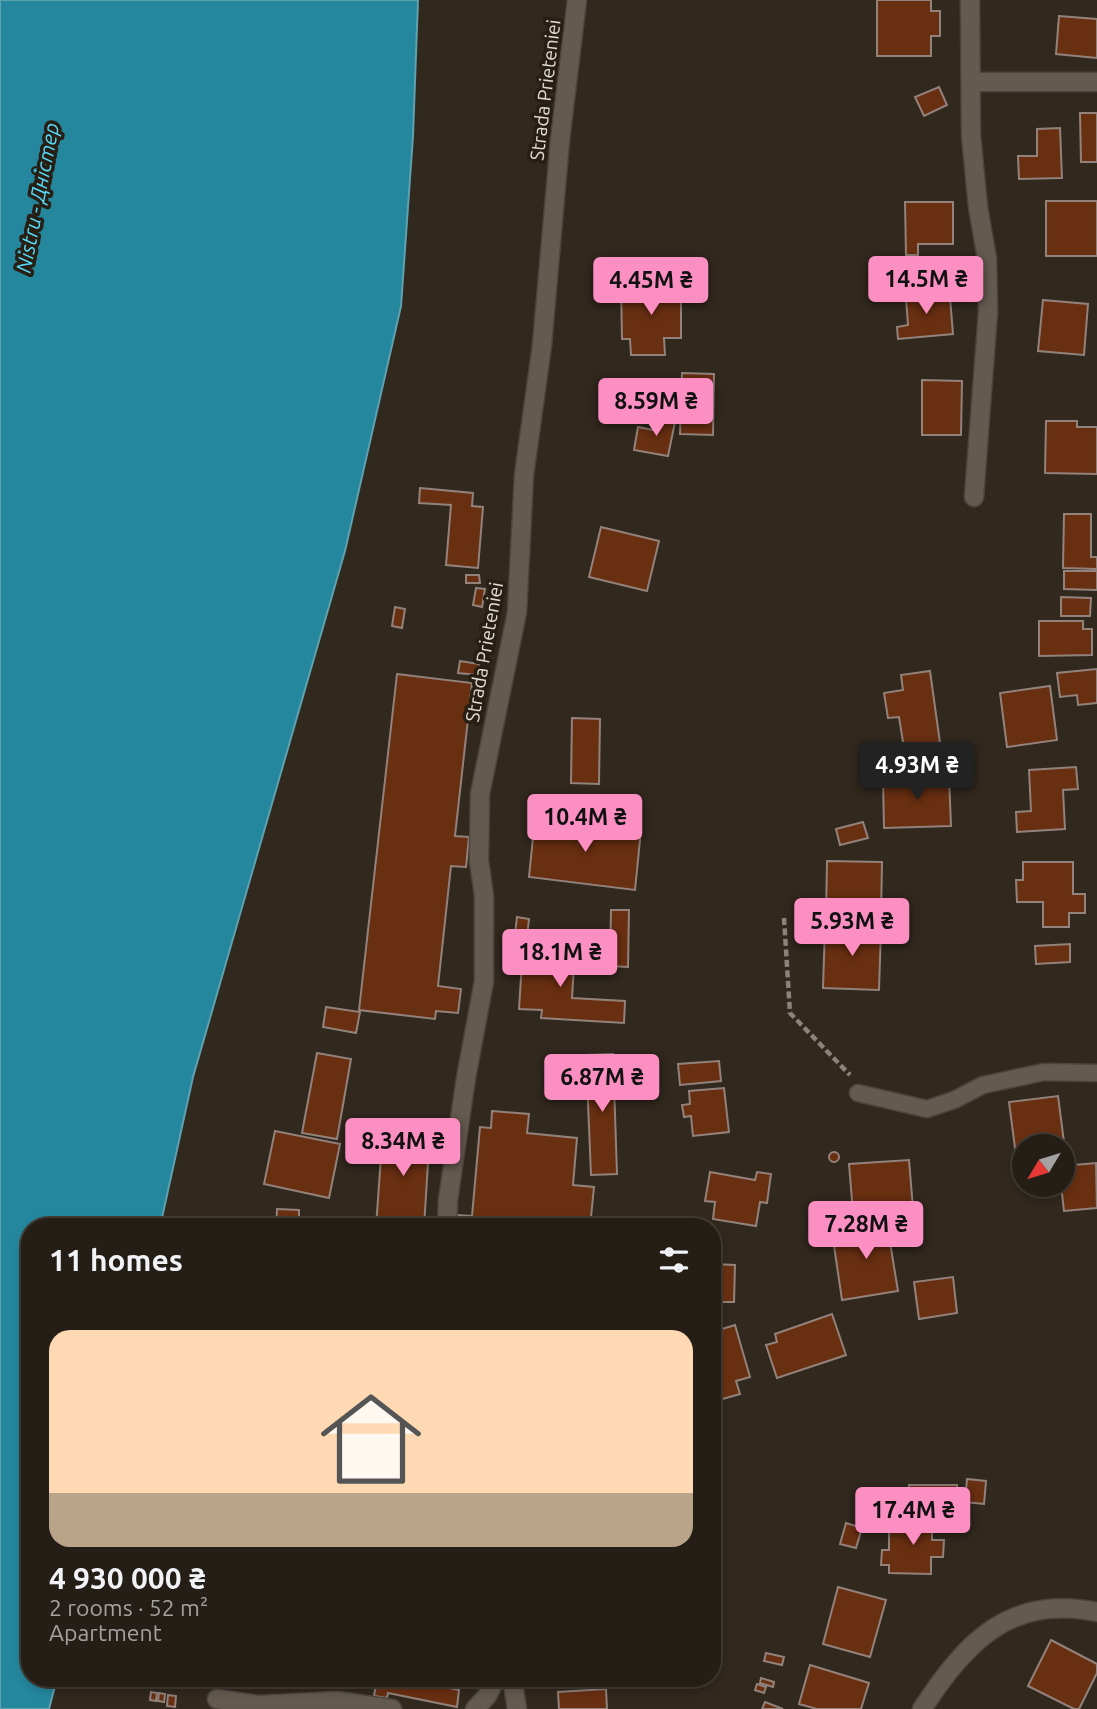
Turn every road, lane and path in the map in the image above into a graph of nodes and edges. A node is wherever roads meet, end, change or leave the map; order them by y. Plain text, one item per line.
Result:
1 (577, 0) edge
2 (970, 0) edge
3 (972, 82) junction
4 (1097, 82) edge
5 (974, 497) dead end
6 (784, 918) dead end
7 (1097, 1073) edge
8 (858, 1093) joint
9 (447, 1218) edge
10 (1097, 1612) edge
11 (492, 1687) edge
12 (513, 1687) edge
13 (217, 1699) dead end
14 (392, 1709) edge
15 (475, 1709) edge
16 (517, 1709) edge
17 (922, 1709) edge

1 - 9 street, Strada Prieteniei
2 - 3 street
3 - 4 street
3 - 5 street
6 - 8 path
7 - 8 lane
10 - 17 street
11 - 15 street
12 - 16 street
13 - 14 street

